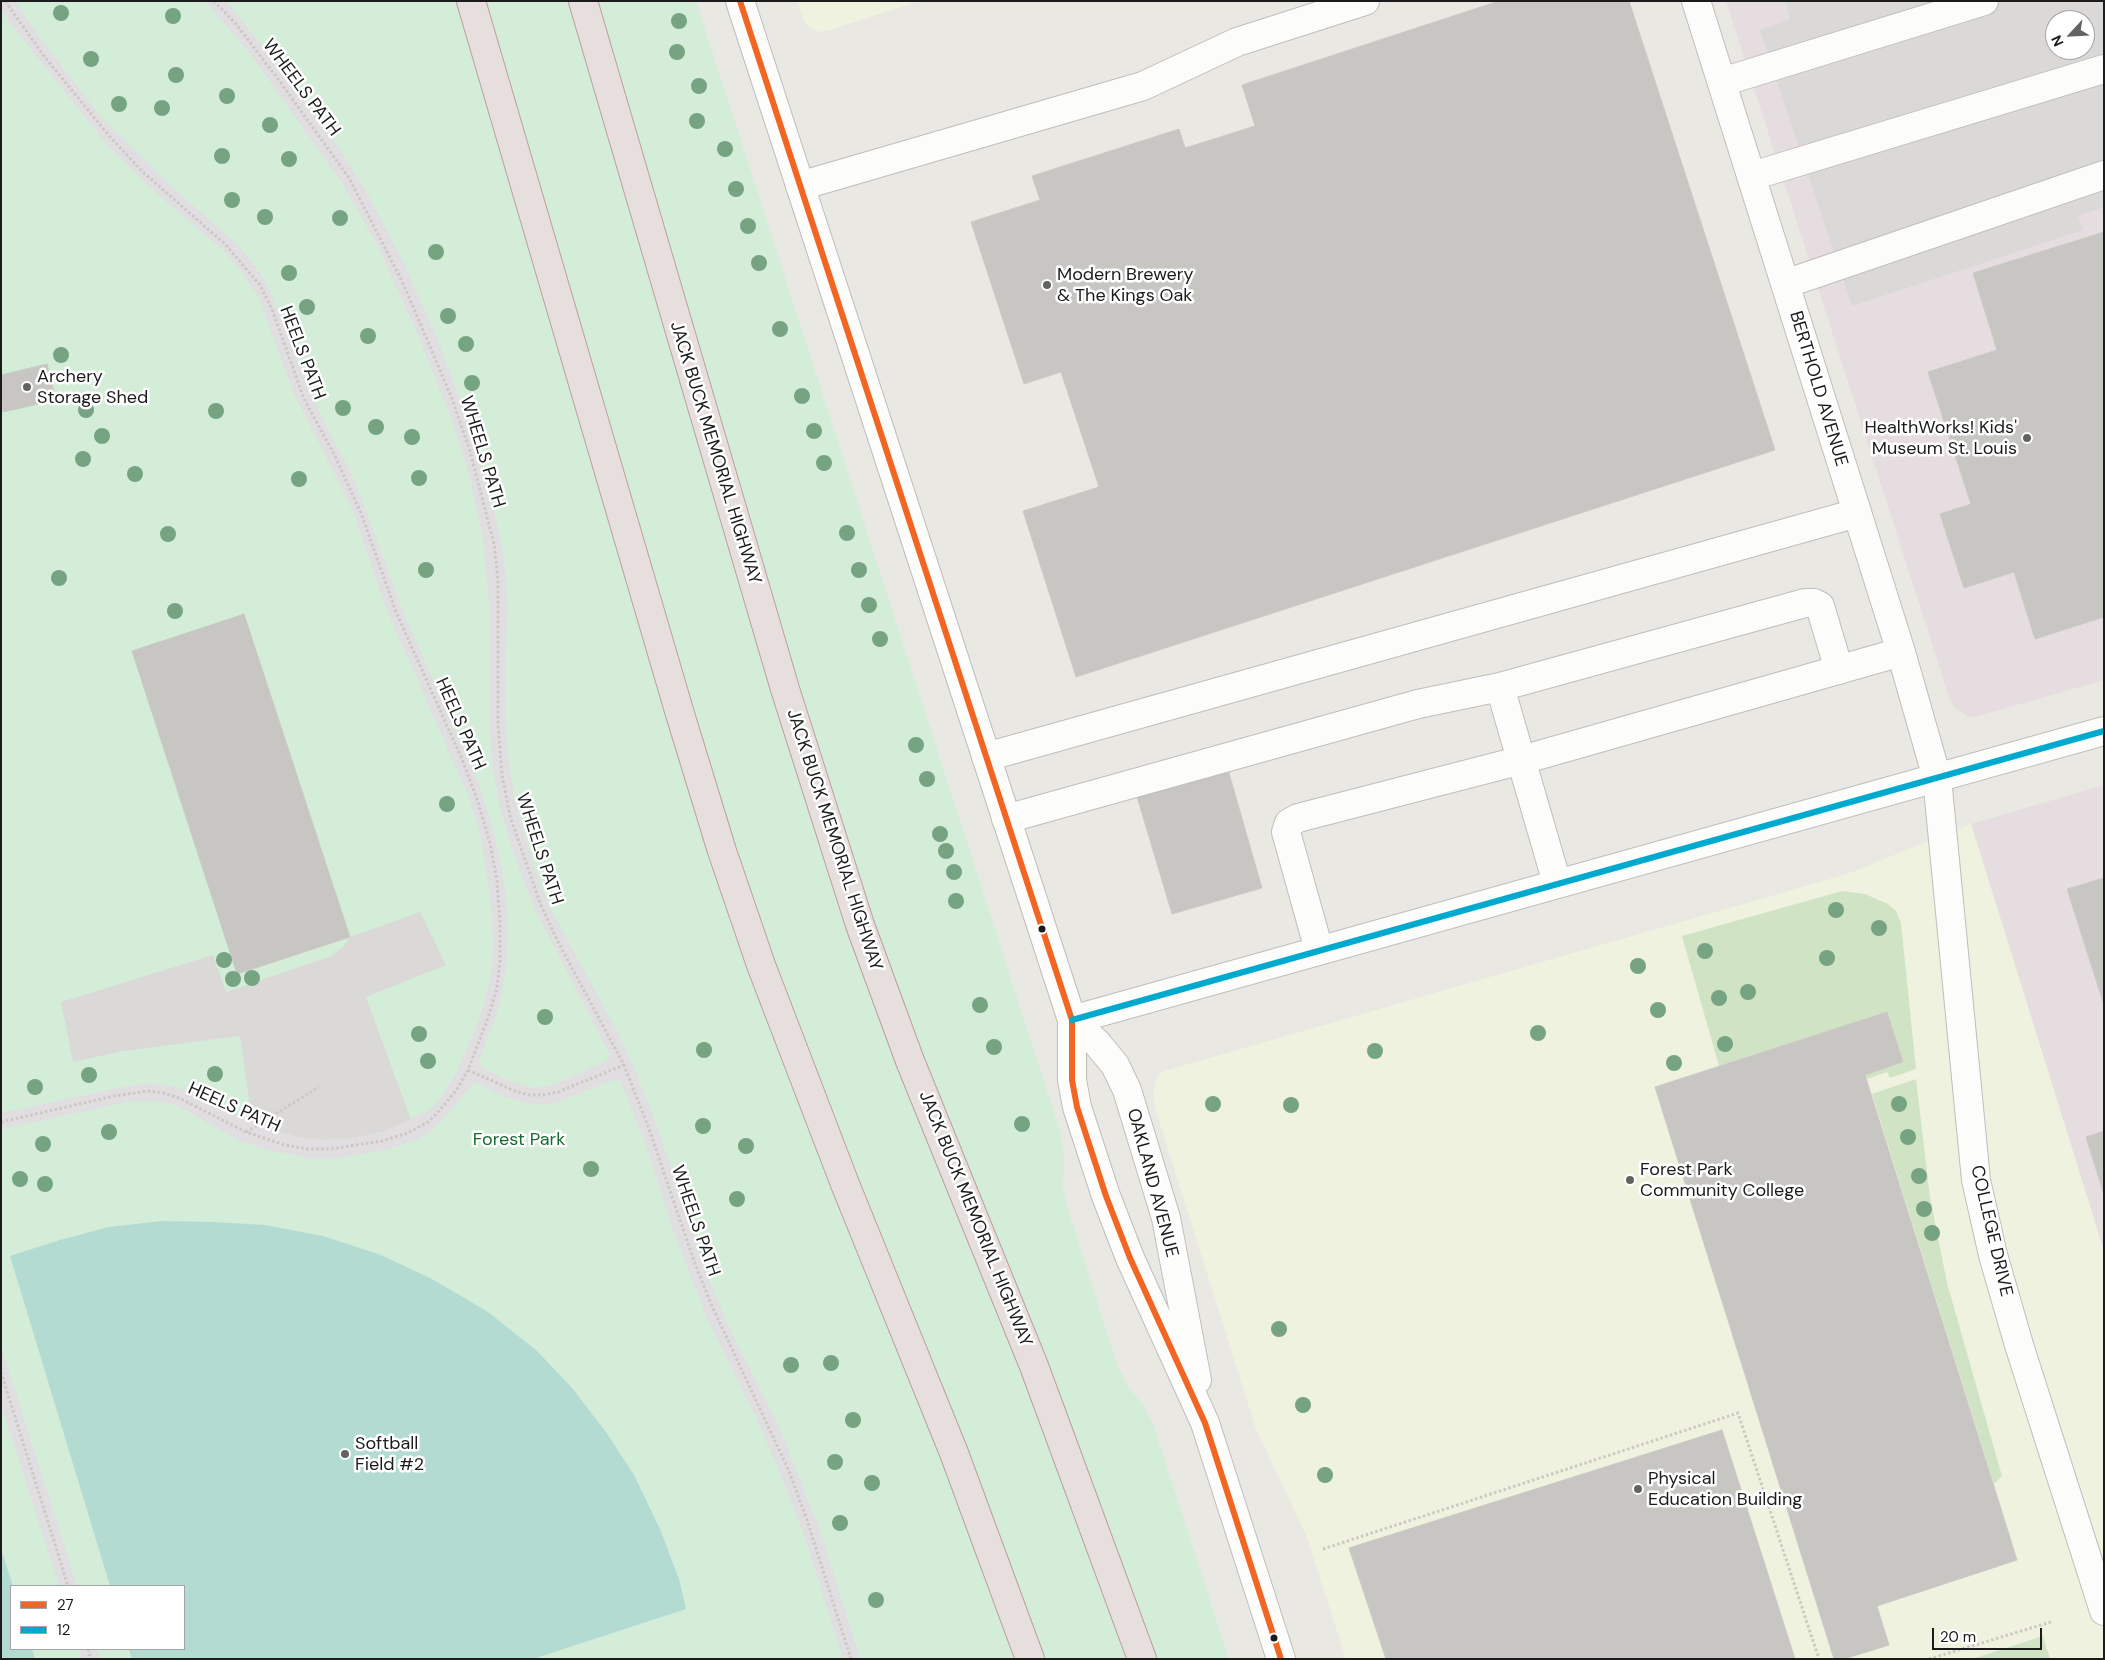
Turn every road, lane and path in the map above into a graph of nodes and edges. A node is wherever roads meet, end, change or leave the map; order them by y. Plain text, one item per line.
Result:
1 (5, 1) edge
2 (214, 1) edge
3 (471, 1) edge
4 (583, 1) edge
5 (740, 1) edge
6 (1365, 1) edge
7 (1696, 1) edge
8 (1984, 1) edge
9 (2104, 69) edge
10 (1722, 82) junction
11 (2104, 175) edge
12 (1752, 176) junction
13 (800, 186) junction
14 (1784, 284) junction
15 (1857, 514) junction
16 (1901, 652) junction
17 (1839, 670) junction
18 (1500, 686) junction
19 (2104, 731) edge
20 (986, 757) junction
21 (1522, 760) junction
22 (1937, 778) junction
23 (1006, 819) junction
24 (1557, 883) junction
25 (1320, 950) junction
26 (1072, 1020) junction
27 (624, 1065) junction
28 (468, 1070) junction
29 (319, 1087) dead end
30 (1, 1122) edge
31 (246, 1132) junction
32 (1, 1372) edge
33 (1205, 1423) junction
34 (1323, 1550) dead end
35 (68, 1585) edge
36 (2104, 1611) edge
37 (2051, 1622) dead end
38 (851, 1659) edge
39 (1030, 1659) edge
40 (1142, 1659) edge
41 (1281, 1659) edge
42 (1819, 1659) edge
43 (1929, 1659) edge

1 - 28 path, HEELS PATH
2 - 27 path, WHEELS PATH
3 - 39 highway
4 - 40 highway, JACK BUCK MEMORIAL HIGHWAY
5 - 13 street, OAKLAND AVENUE
6 - 13 street
7 - 10 street, BERTHOLD AVENUE
8 - 10 street
9 - 12 street
10 - 12 street, BERTHOLD AVENUE
11 - 14 street
12 - 14 street, BERTHOLD AVENUE
13 - 20 street, OAKLAND AVENUE
14 - 15 street, BERTHOLD AVENUE
15 - 16 street, BERTHOLD AVENUE
15 - 20 street
16 - 17 street
16 - 22 street, BERTHOLD AVENUE
17 - 18 street
17 - 21 street
18 - 21 street
18 - 23 street
19 - 22 street
20 - 23 street, OAKLAND AVENUE
21 - 24 street
21 - 25 street
22 - 24 street
22 - 36 street, COLLEGE DRIVE
23 - 26 street, OAKLAND AVENUE
24 - 25 street
25 - 26 street
26 - 33 street, OAKLAND AVENUE
26 - 33 street, OAKLAND AVENUE
27 - 28 path
27 - 38 path, WHEELS PATH
28 - 31 path, HEELS PATH
29 - 31 path
30 - 31 path, HEELS PATH
32 - 35 path
33 - 41 street, OAKLAND AVENUE
34 - 42 path
37 - 43 path

